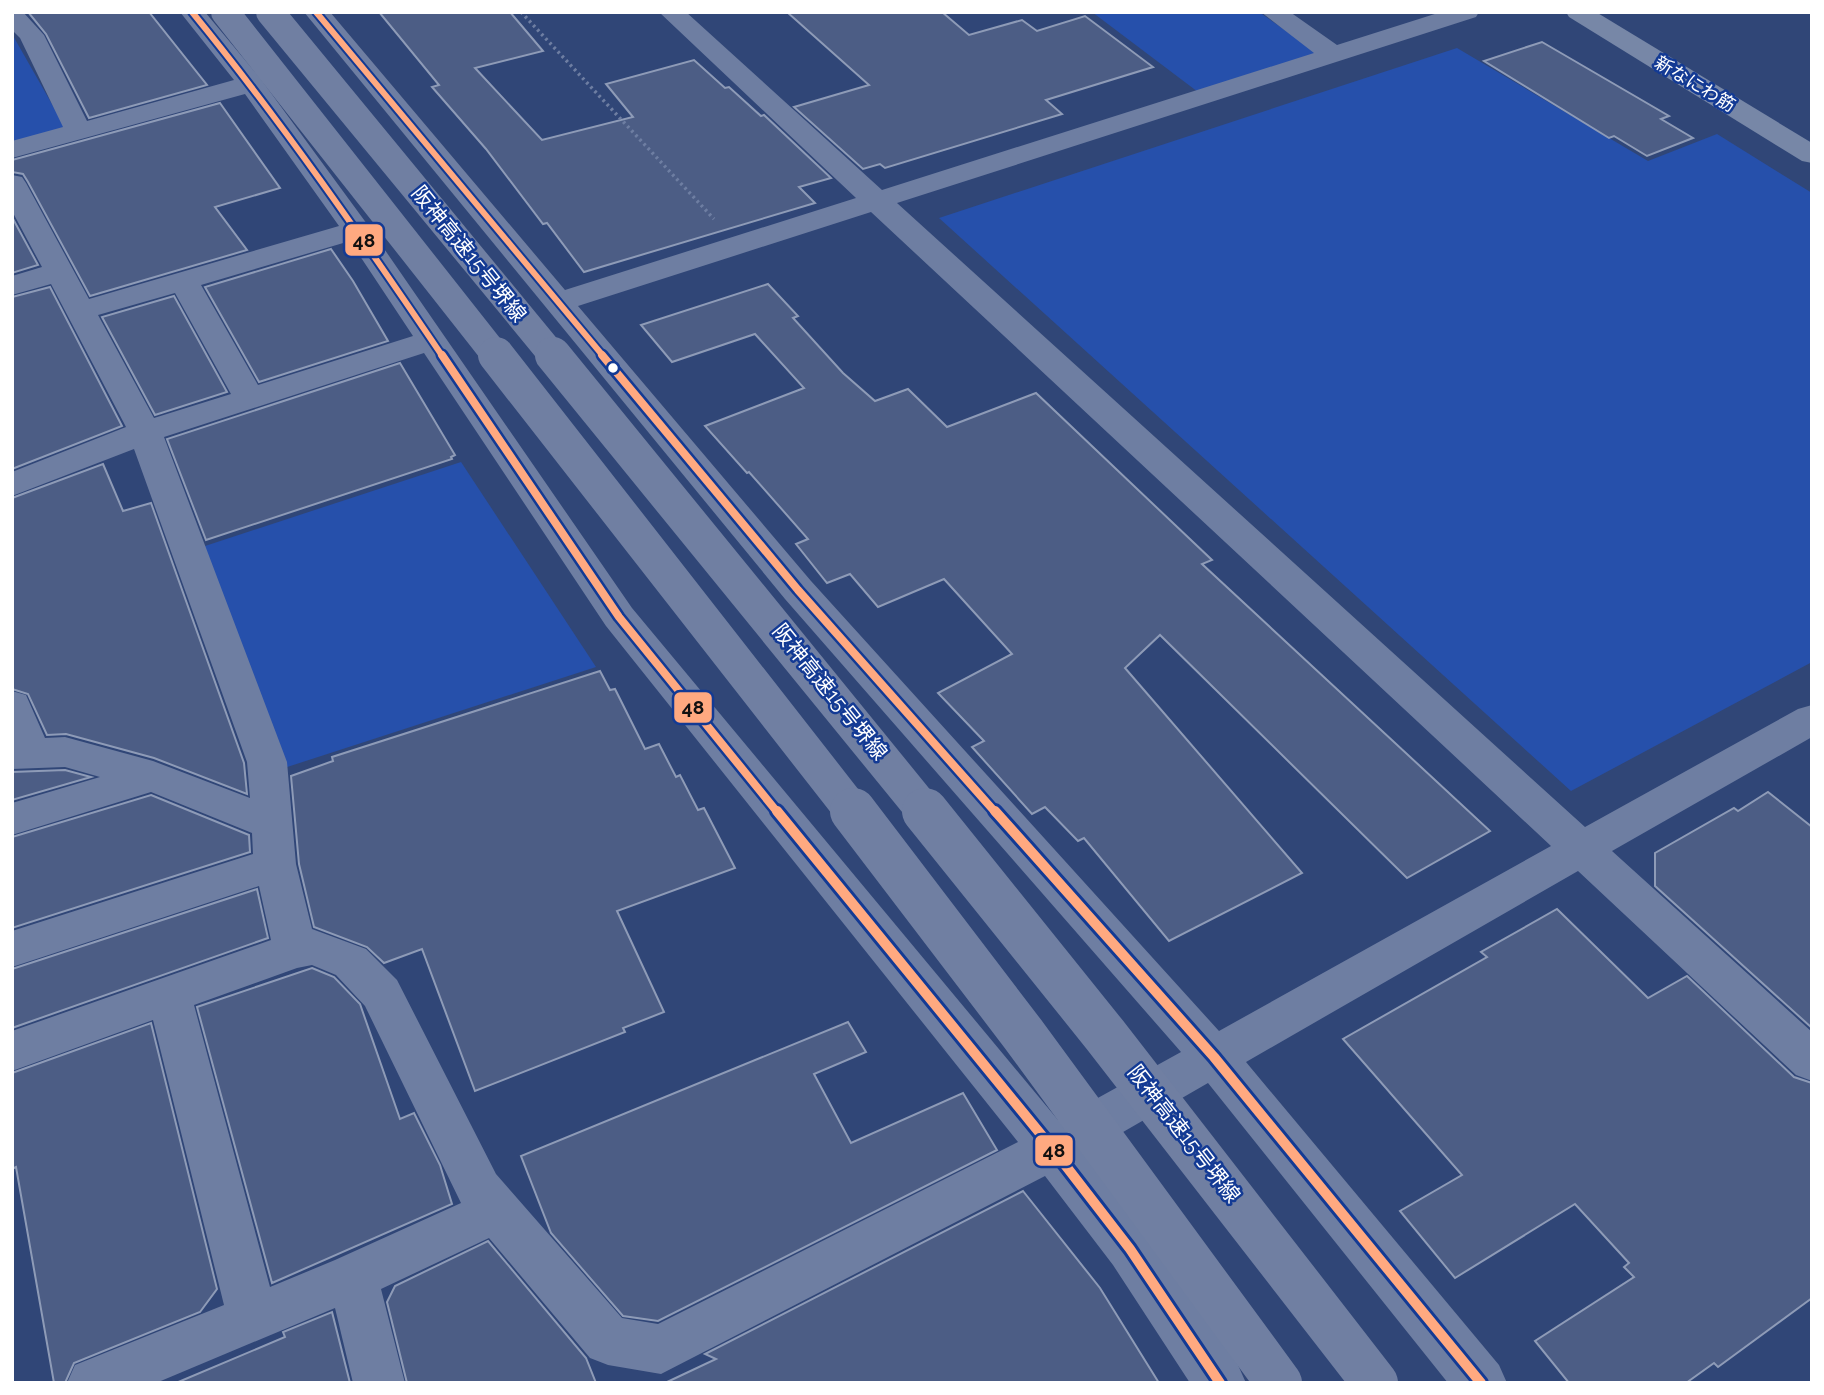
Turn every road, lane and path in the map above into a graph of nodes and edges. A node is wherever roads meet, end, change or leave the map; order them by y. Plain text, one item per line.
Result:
1 (192, 12) edge
2 (225, 12) edge
3 (270, 12) edge
4 (316, 12) edge
5 (521, 12) edge
6 (671, 12) edge
7 (1273, 12) edge
8 (1467, 12) edge
9 (1578, 12) edge
10 (1622, 12) edge
11 (12, 15) edge
12 (1334, 55) junction
13 (1729, 75) dead end
14 (251, 84) junction
15 (79, 132) junction
16 (12, 149) edge
17 (1812, 155) edge
18 (12, 183) edge
19 (879, 201) junction
20 (357, 230) junction
21 (738, 245) junction
22 (59, 272) junction
23 (182, 279) junction
24 (12, 286) edge
25 (556, 303) junction
26 (80, 311) junction
27 (433, 340) junction
28 (250, 399) junction
29 (145, 432) junction
30 (12, 485) edge
31 (12, 705) edge
32 (1812, 719) edge
33 (22, 754) edge
34 (153, 776) junction
35 (12, 819) edge
36 (273, 844) junction
37 (1582, 849) junction
38 (12, 949) edge
39 (295, 950) junction
40 (169, 995) junction
41 (12, 1051) edge
42 (1214, 1057) junction
43 (1812, 1061) edge
44 (1052, 1148) junction
45 (497, 1210) junction
46 (353, 1277) junction
47 (253, 1318) junction
48 (93, 1383) edge
49 (379, 1383) edge
50 (1220, 1383) edge
51 (1279, 1383) edge
52 (1375, 1383) edge
53 (1481, 1383) edge

1 - 14 street
2 - 51 highway, 阪神高速15号堺線, bridge
3 - 52 highway, 阪神高速15号堺線, bridge
4 - 25 street
5 - 21 path
6 - 19 street
7 - 12 street
8 - 12 street
9 - 17 main road, 新なにわ筋
10 - 13 main road, 新なにわ筋
11 - 15 street
12 - 19 street
14 - 15 street
14 - 20 street
15 - 16 street
18 - 22 street
19 - 21 street
19 - 37 street
20 - 23 street
20 - 27 street
21 - 25 street
22 - 24 street
22 - 26 street
23 - 26 street
23 - 28 street
25 - 42 street
26 - 29 street
27 - 28 street
27 - 44 street
28 - 29 street
29 - 30 street
29 - 36 street
31 - 33 street
32 - 37 street
33 - 34 street
34 - 35 street
34 - 36 street
36 - 38 street
36 - 39 street
37 - 42 street
37 - 43 street
39 - 40 street
39 - 45 street
40 - 41 street
40 - 47 street
42 - 44 street
42 - 53 street
44 - 45 street
44 - 50 street
45 - 46 street
46 - 47 street
46 - 49 street
47 - 48 street

